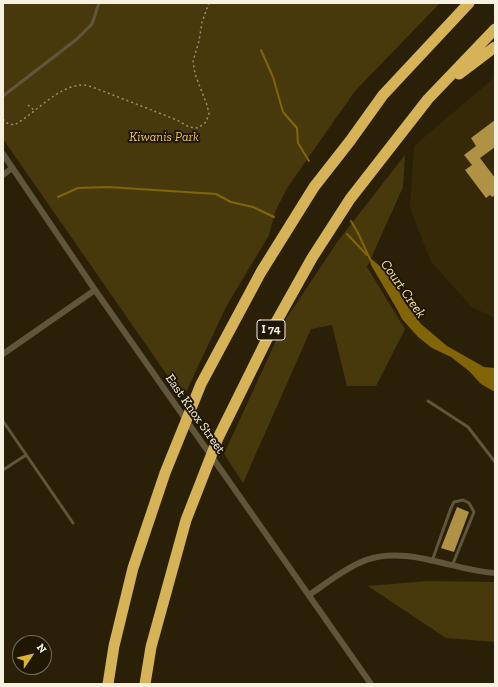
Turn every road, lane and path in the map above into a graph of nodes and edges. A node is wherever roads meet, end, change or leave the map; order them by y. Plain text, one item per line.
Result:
1 (99, 3) edge
2 (209, 3) edge
3 (470, 3) edge
4 (495, 29) edge
5 (495, 47) edge
6 (3, 96) edge
7 (428, 99) junction
8 (28, 105) dead end
9 (35, 111) junction
10 (3, 118) edge
11 (3, 154) edge
12 (12, 168) junction
13 (3, 175) edge
14 (95, 290) junction
15 (3, 354) edge
16 (428, 402) dead end
17 (3, 421) edge
18 (26, 455) junction
19 (495, 462) edge
20 (3, 470) edge
21 (73, 523) dead end
22 (432, 561) junction
23 (452, 566) junction
24 (495, 573) edge
25 (309, 595) junction
26 (108, 684) edge
27 (145, 684) edge
28 (371, 684) edge

1 - 6 lane
2 - 9 path
3 - 26 highway, I 74
4 - 7 highway, I 74
5 - 7 highway
7 - 27 highway, I 74
8 - 9 path
9 - 10 path
11 - 12 street, East Knox Street
12 - 13 street
12 - 14 street, East Knox Street
14 - 15 street
14 - 25 street, East Knox Street
16 - 19 lane
17 - 18 lane
18 - 20 lane
18 - 21 lane
22 - 23 street
22 - 23 lane
22 - 25 street
23 - 24 street
25 - 28 street, East Knox Street

